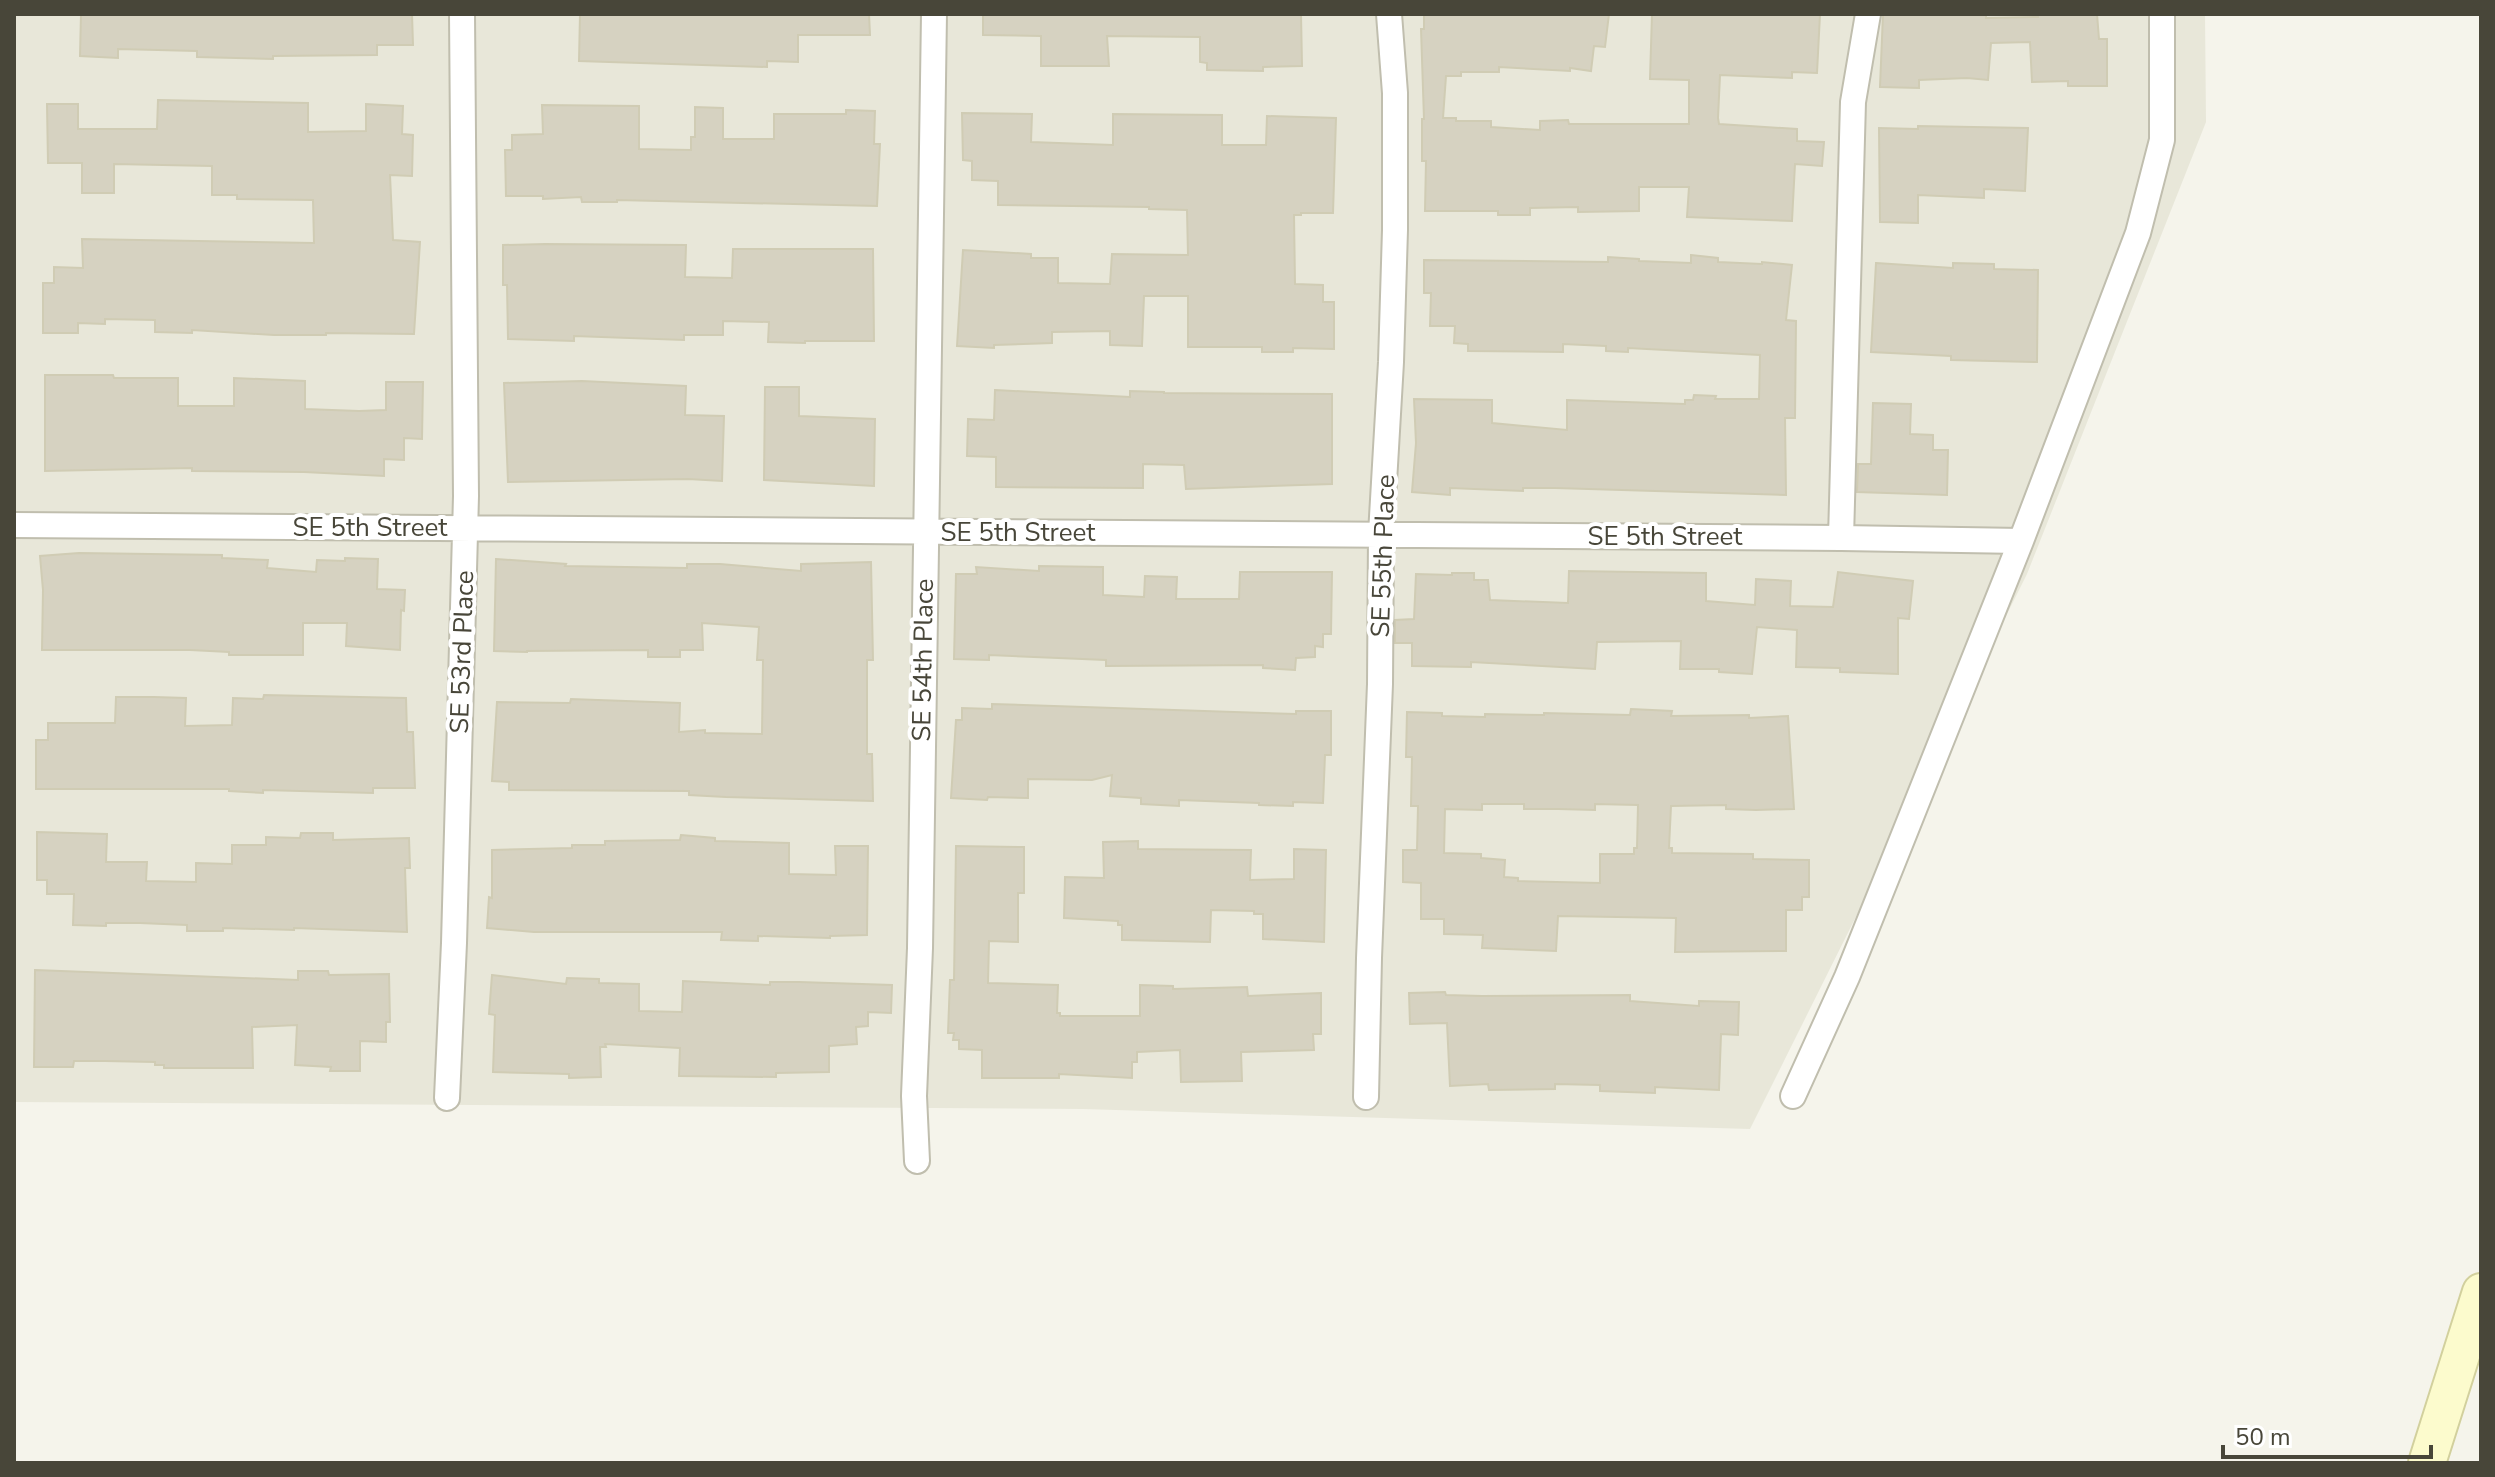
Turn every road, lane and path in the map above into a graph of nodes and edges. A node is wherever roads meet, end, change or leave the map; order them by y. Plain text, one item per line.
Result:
1 (462, 14) edge
2 (934, 14) edge
3 (1389, 14) edge
4 (1868, 14) edge
5 (2162, 14) edge
6 (14, 525) edge
7 (465, 528) junction
8 (925, 531) junction
9 (1381, 534) junction
10 (1841, 538) junction
11 (2021, 541) junction
12 (1793, 1096) dead end
13 (1366, 1097) dead end
14 (447, 1098) dead end
15 (917, 1161) dead end
16 (2481, 1292) edge
17 (2427, 1463) edge

1 - 7 street, SE 53rd Place
2 - 8 street, SE 54th Place
3 - 9 street, SE 55th Place
4 - 10 street
5 - 11 street
6 - 7 street, SE 5th Street
7 - 8 street, SE 5th Street
7 - 14 street, SE 53rd Place
8 - 9 street, SE 5th Street
8 - 15 street, SE 54th Place
9 - 10 street, SE 5th Street
9 - 13 street, SE 55th Place
10 - 11 street, SE 5th Street
11 - 12 street
16 - 17 main road

